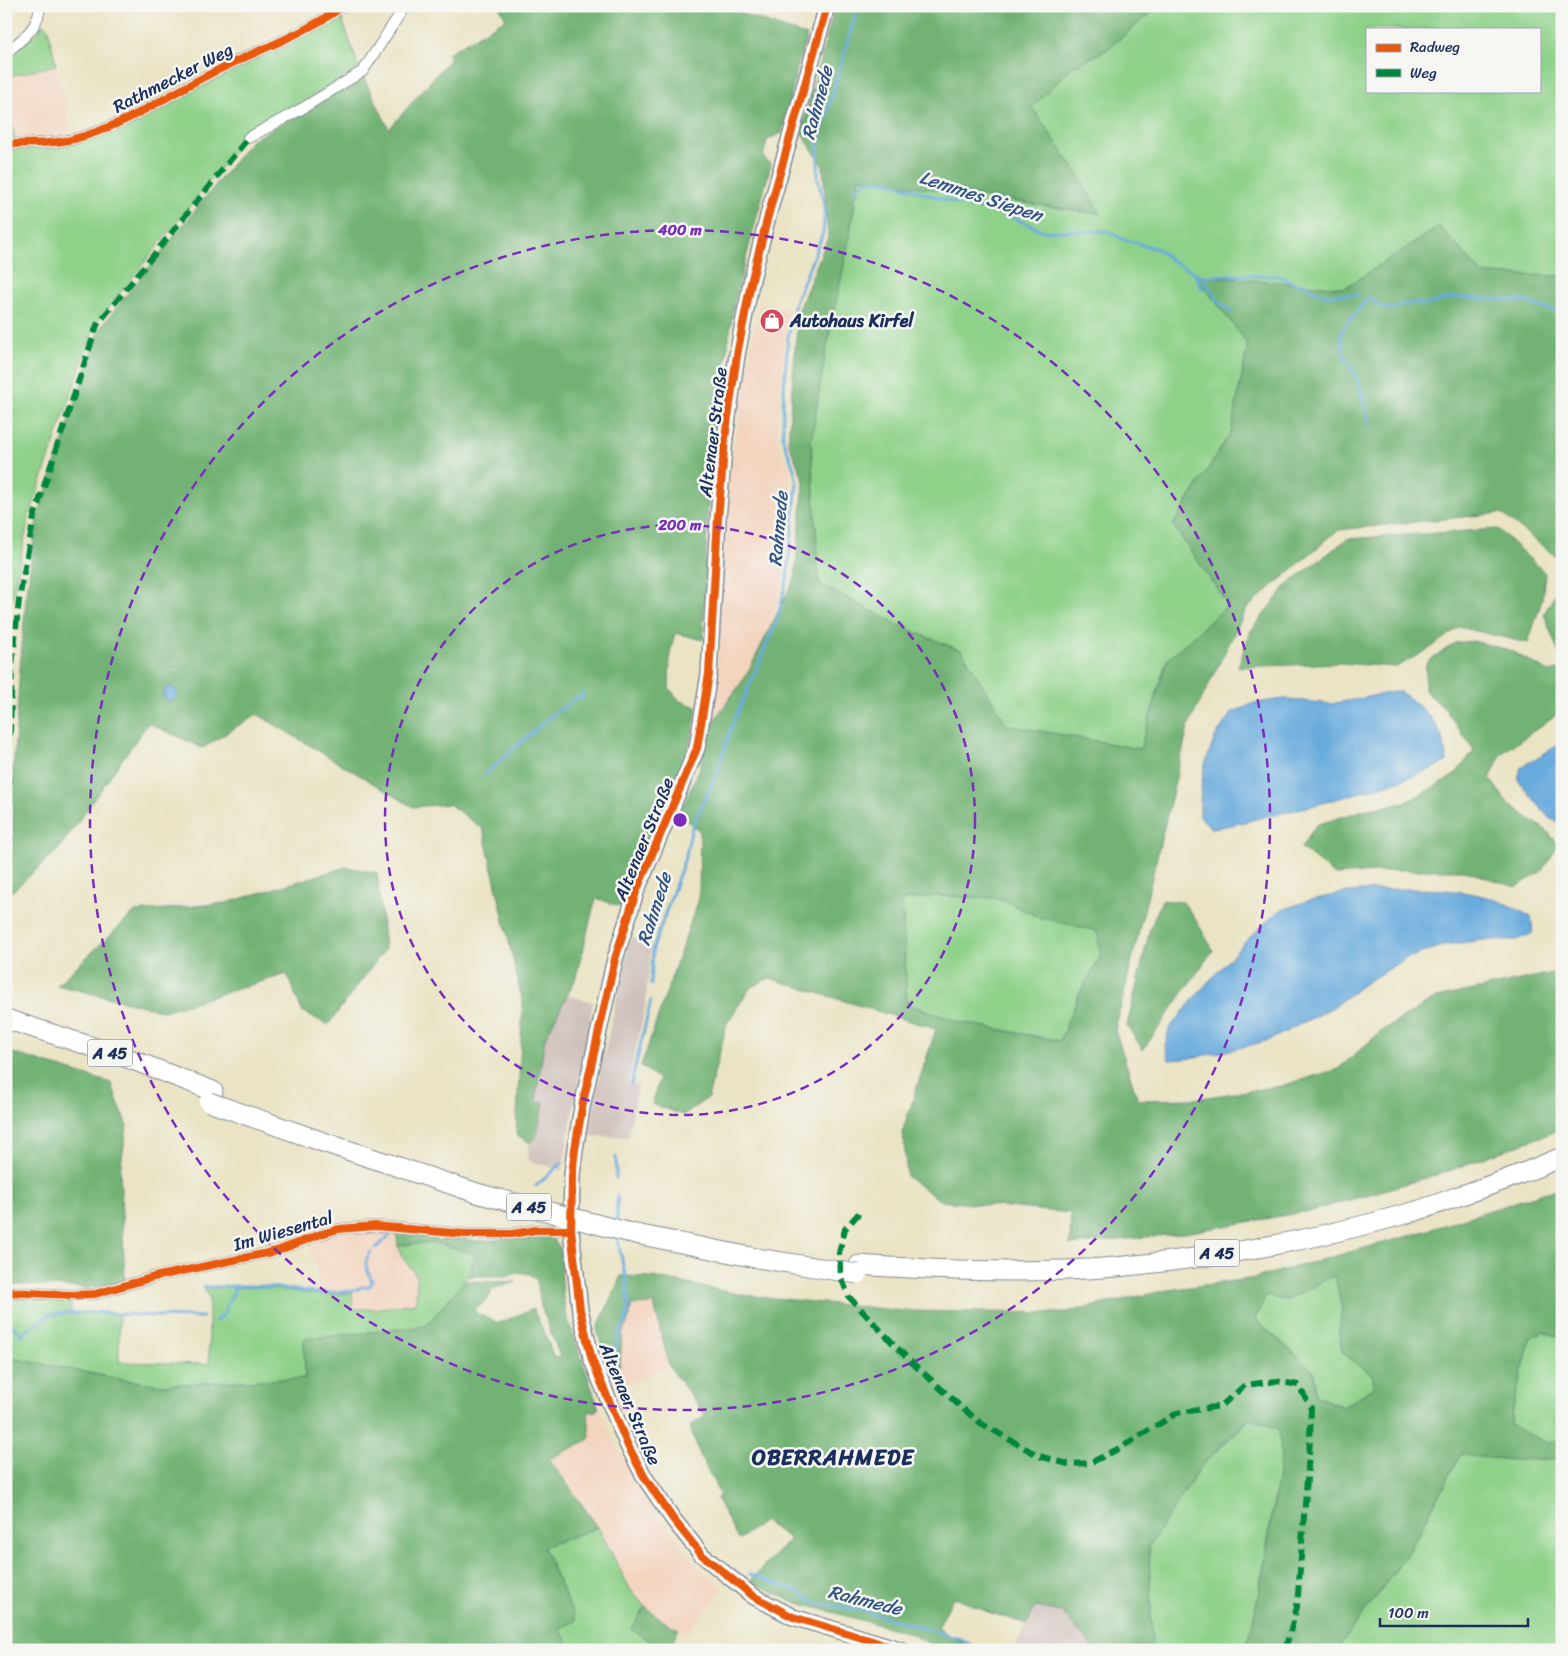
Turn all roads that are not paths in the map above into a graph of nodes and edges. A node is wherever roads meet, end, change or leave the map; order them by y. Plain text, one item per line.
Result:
1 (40, 6) edge
2 (343, 6) edge
3 (405, 6) edge
4 (827, 6) edge
5 (6, 53) edge
6 (248, 138) dead end
7 (6, 144) edge
8 (6, 1019) edge
9 (6, 1030) edge
10 (211, 1096) junction
11 (1562, 1157) edge
12 (1562, 1166) edge
13 (571, 1230) junction
14 (859, 1269) junction
15 (6, 1292) edge
16 (902, 1650) edge

1 - 5 street
2 - 7 street, Rathmecker Weg
3 - 6 street
4 - 13 main road, Altenaer Straße
8 - 10 highway, A 45
9 - 10 highway, A 45
10 - 14 highway, A 45, bridge
11 - 14 highway, A 45
12 - 14 highway, A 45
13 - 15 street, Im Wiesental
13 - 16 main road, Altenaer Straße

